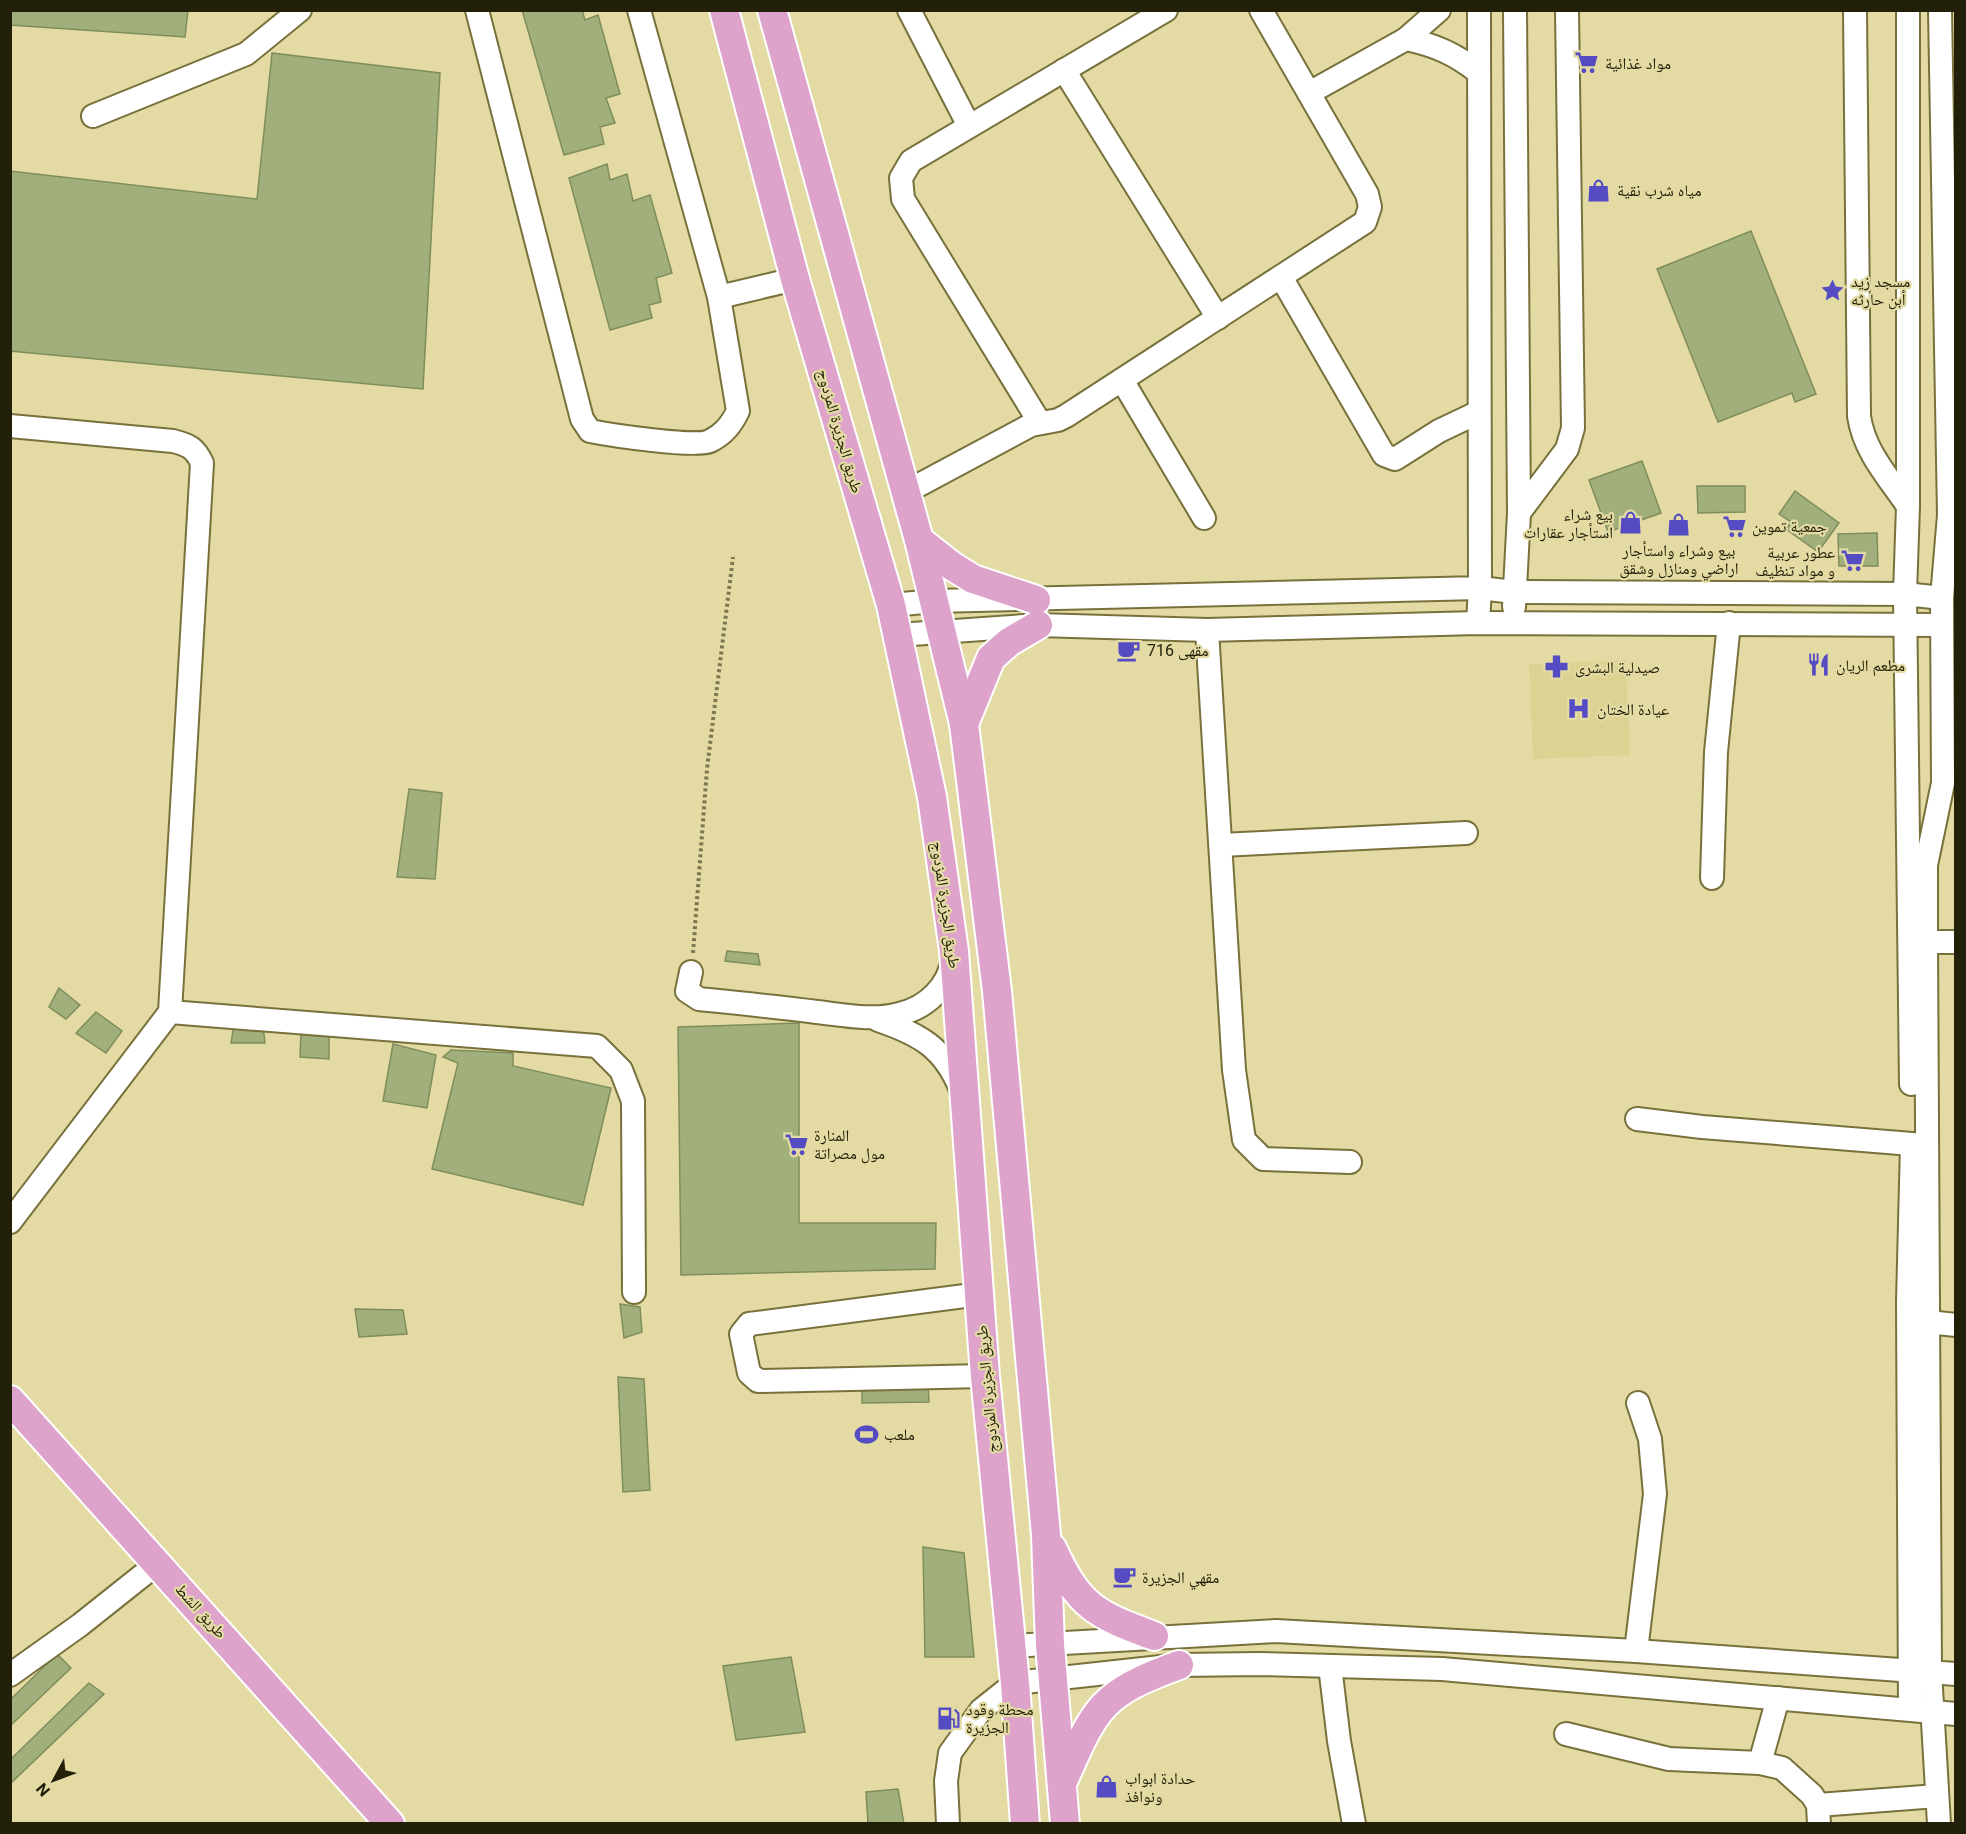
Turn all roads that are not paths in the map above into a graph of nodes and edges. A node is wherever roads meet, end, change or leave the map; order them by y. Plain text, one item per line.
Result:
1 (300, 10) edge
2 (477, 10) edge
3 (639, 10) edge
4 (724, 10) edge
5 (772, 10) edge
6 (909, 10) edge
7 (1166, 10) edge
8 (1261, 10) edge
9 (1439, 10) edge
10 (1479, 10) edge
11 (1515, 10) edge
12 (1567, 10) edge
13 (1855, 10) edge
14 (1908, 10) edge
15 (1940, 10) edge
16 (1131, 19) edge
17 (1406, 39) junction
18 (1064, 70) junction
19 (1478, 72) junction
20 (1309, 93) junction
21 (93, 116) dead end
22 (969, 126) junction
23 (1281, 277) junction
24 (795, 279) junction
25 (719, 297) junction
26 (1218, 318) junction
27 (1122, 380) junction
28 (1479, 412) junction
29 (1040, 423) junction
30 (10, 426) edge
31 (906, 492) junction
32 (1908, 506) junction
33 (1952, 509) edge
34 (1519, 513) junction
35 (1204, 518) dead end
36 (919, 540) junction
37 (1480, 588) junction
38 (1514, 592) junction
39 (1905, 594) junction
40 (1942, 598) junction
41 (935, 601) junction
42 (891, 605) junction
43 (1037, 613) junction
44 (1478, 623) junction
45 (1729, 623) junction
46 (1906, 623) junction
47 (1515, 624) junction
48 (1941, 625) junction
49 (1207, 630) junction
50 (943, 632) junction
51 (898, 635) junction
52 (964, 724) junction
53 (1466, 833) dead end
54 (1221, 845) junction
55 (1712, 878) dead end
56 (1917, 942) junction
57 (1956, 942) edge
58 (954, 951) junction
59 (691, 972) road end
60 (170, 1012) junction
61 (871, 1017) junction
62 (1637, 1119) dead end
63 (968, 1120) junction
64 (1912, 1144) junction
65 (1350, 1162) dead end
66 (10, 1221) edge
67 (634, 1292) dead end
68 (980, 1294) junction
69 (1928, 1322) junction
70 (1956, 1325) edge
71 (985, 1376) junction
72 (10, 1400) edge
73 (1638, 1403) dead end
74 (1046, 1535) junction
75 (158, 1563) junction
76 (1154, 1636) junction
77 (1050, 1645) junction
78 (1011, 1646) junction
79 (1636, 1651) junction
80 (1179, 1665) junction
81 (1330, 1666) junction
82 (1919, 1671) junction
83 (1956, 1674) edge
84 (10, 1675) edge
85 (1053, 1680) junction
86 (1015, 1683) junction
87 (1778, 1698) junction
88 (1921, 1710) junction
89 (1956, 1713) edge
90 (1566, 1734) dead end
91 (1760, 1763) junction
92 (1062, 1784) junction
93 (1937, 1796) junction
94 (1819, 1814) edge
95 (390, 1824) edge
96 (948, 1824) edge
97 (1025, 1824) edge
98 (1065, 1824) edge
99 (1354, 1824) edge
100 (1938, 1824) edge

1 - 21 street
2 - 25 street
3 - 25 street
4 - 24 main road, طريق الجزيرة المزدوج
5 - 31 main road
6 - 22 street
7 - 16 street
8 - 20 street
9 - 17 street
10 - 19 street
11 - 34 street
12 - 34 street
13 - 32 street
14 - 32 street
15 - 33 street
16 - 18 street
17 - 19 street
17 - 20 street
18 - 22 street
18 - 26 street
19 - 28 street
20 - 23 street
22 - 29 street
23 - 26 street
23 - 28 street
24 - 25 street
24 - 42 main road, طريق الجزيرة المزدوج
26 - 27 street
27 - 29 street
27 - 35 street
28 - 37 street
29 - 31 street
30 - 60 street
31 - 36 main road
32 - 39 street
33 - 40 street
34 - 38 street
36 - 41 main road
36 - 43 main road
37 - 38 street
37 - 43 street
37 - 44 street
38 - 39 street
38 - 47 street
39 - 40 street
39 - 46 street
40 - 48 street
41 - 42 street
41 - 43 street
41 - 50 main road
42 - 51 main road, طريق الجزيرة المزدوج
43 - 49 street
43 - 50 street
43 - 52 main road
44 - 47 street
44 - 49 street
45 - 46 street
45 - 47 street
45 - 55 street
46 - 48 street
46 - 56 street
48 - 56 street
49 - 54 street
50 - 51 street
50 - 52 main road
51 - 58 main road, طريق الجزيرة المزدوج
52 - 74 main road
53 - 54 street
54 - 65 street
56 - 57 street
56 - 64 street
56 - 69 street
58 - 61 street
58 - 63 main road, طريق الجزيرة المزدوج
59 - 61 street
60 - 66 street
60 - 67 street
61 - 63 street
62 - 64 street
63 - 68 main road, طريق الجزيرة المزدوج
64 - 82 street
68 - 71 main road, طريق الجزيرة المزدوج
68 - 71 street
69 - 70 street
69 - 82 street
71 - 78 main road, طريق الجزيرة المزدوج
72 - 75 main road, طريق الشط
73 - 79 street
74 - 76 main road
74 - 77 main road
75 - 84 street
75 - 95 main road, طريق الشط
76 - 77 street
76 - 79 street
77 - 78 street
77 - 85 main road
78 - 86 main road, طريق الجزيرة المزدوج
79 - 82 street
80 - 81 street
80 - 85 street
80 - 92 main road
81 - 87 street
81 - 99 street
82 - 83 street
82 - 88 street
85 - 86 street
85 - 92 main road
86 - 96 street
86 - 97 main road, طريق الجزيرة المزدوج
87 - 88 street
87 - 91 street
88 - 89 street
88 - 93 street
90 - 91 street
91 - 94 street
92 - 98 main road
93 - 94 street
93 - 100 street

